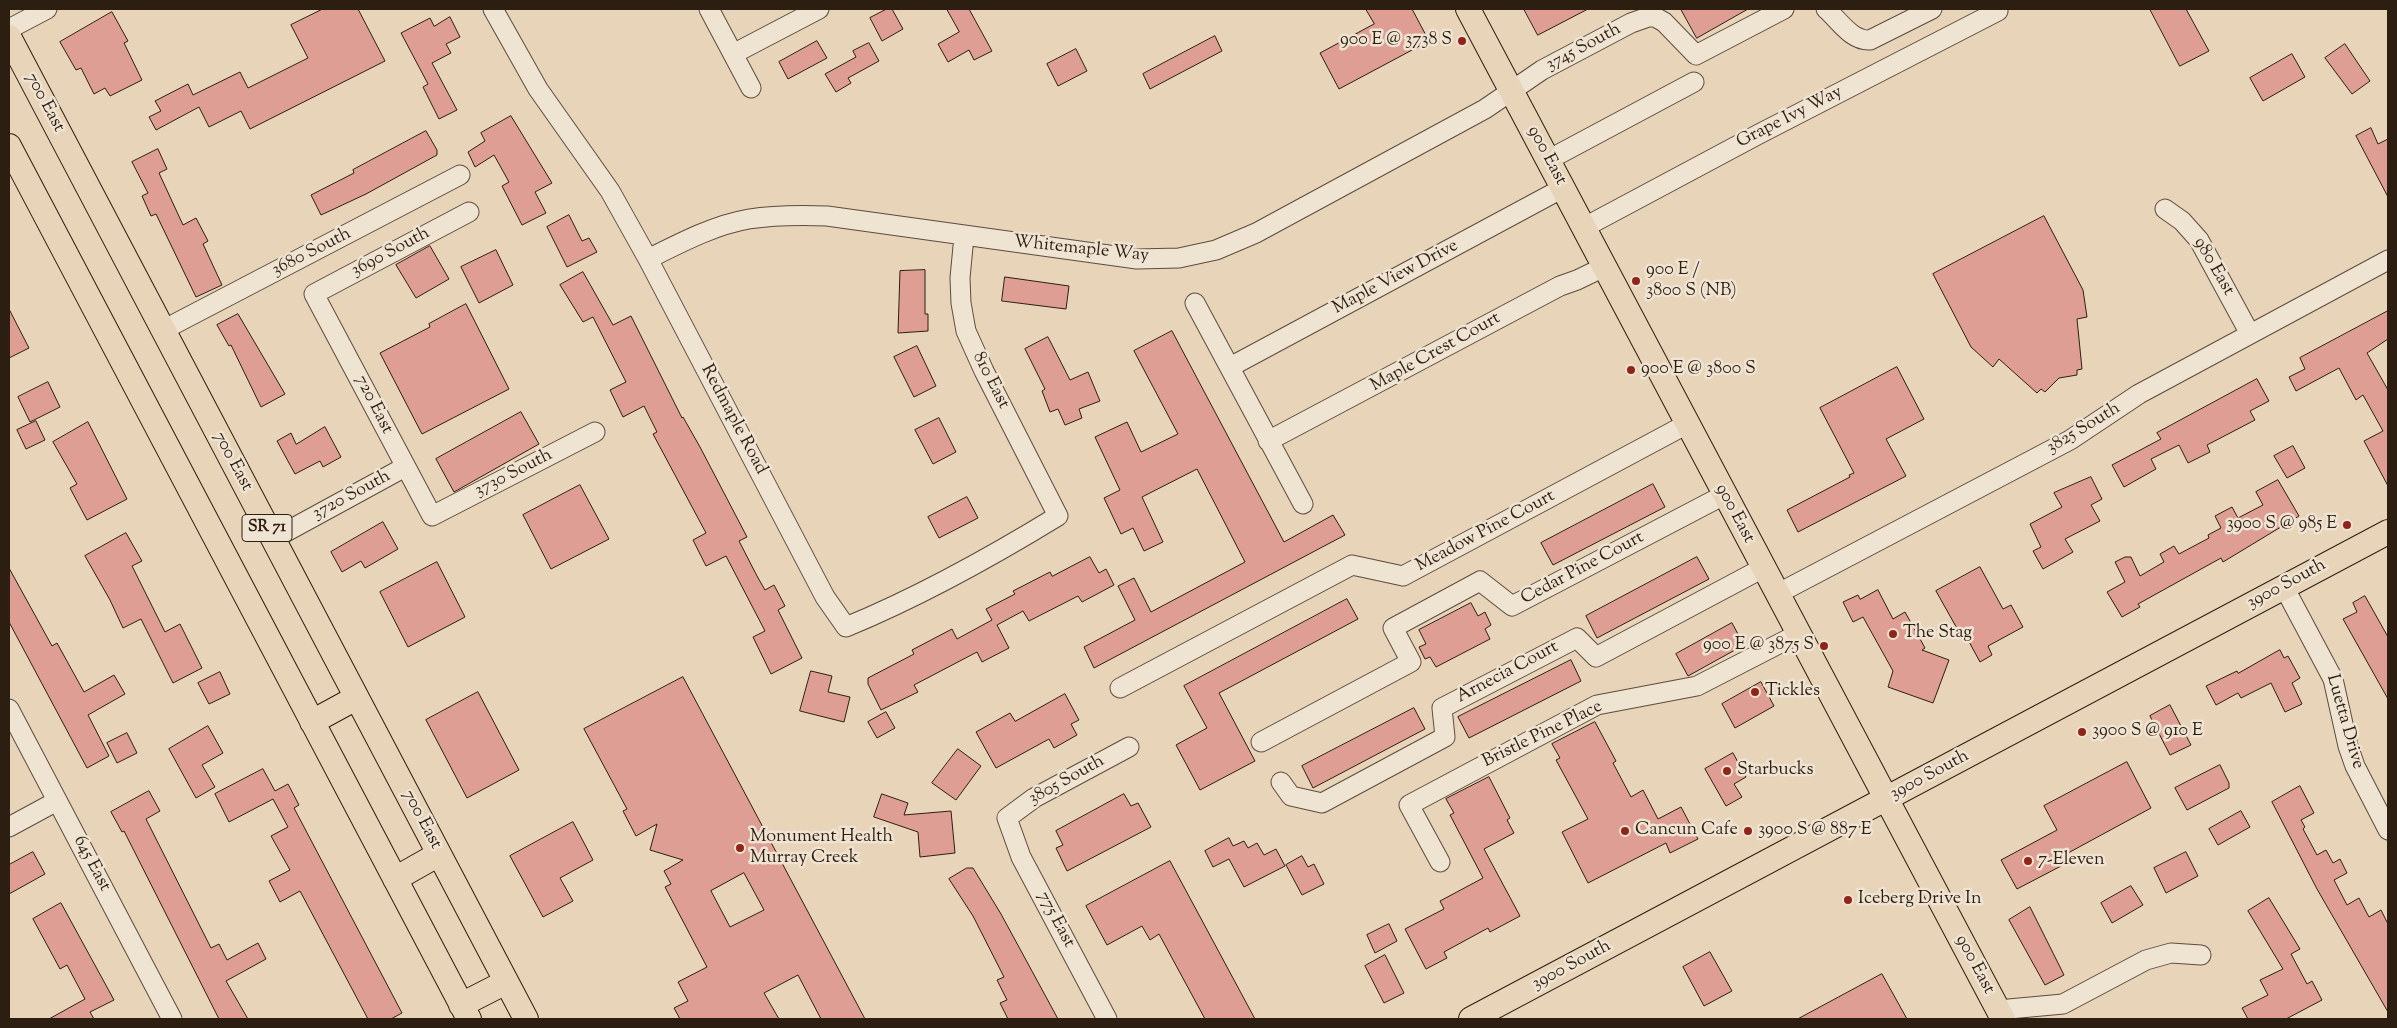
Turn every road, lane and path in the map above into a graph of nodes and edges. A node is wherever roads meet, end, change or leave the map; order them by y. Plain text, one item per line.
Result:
1 (47, 9) edge
2 (493, 9) edge
3 (710, 9) edge
4 (819, 9) edge
5 (1468, 9) edge
6 (1784, 9) edge
7 (1826, 9) edge
8 (1932, 9) edge
9 (1998, 10) dead end
10 (9, 29) edge
11 (9, 37) edge
12 (733, 54) junction
13 (1694, 82) dead end
14 (751, 88) dead end
15 (1512, 91) junction
16 (9, 146) edge
17 (1548, 160) junction
18 (460, 175) dead end
19 (1563, 188) junction
20 (2165, 209) dead end
21 (469, 212) dead end
22 (1583, 228) junction
23 (964, 236) junction
24 (648, 259) junction
25 (2388, 260) edge
26 (1604, 267) junction
27 (314, 294) joint
28 (1195, 303) dead end
29 (163, 330) junction
30 (2250, 334) junction
31 (1230, 367) junction
32 (1687, 424) junction
33 (595, 432) dead end
34 (1268, 441) junction
35 (405, 467) junction
36 (1724, 494) junction
37 (1303, 504) dead end
38 (432, 516) joint
39 (1058, 516) joint
40 (2388, 532) edge
41 (273, 539) junction
42 (1763, 568) junction
43 (2284, 587) junction
44 (1777, 594) junction
45 (1798, 634) junction
46 (1120, 688) dead end
47 (356, 698) junction
48 (9, 709) edge
49 (312, 722) junction
50 (1261, 742) dead end
51 (1129, 747) dead end
52 (1281, 782) dead end
53 (1887, 799) junction
54 (57, 801) junction
55 (1007, 818) joint
56 (9, 827) edge
57 (2388, 830) edge
58 (439, 854) junction
59 (1440, 862) dead end
60 (395, 879) junction
61 (2201, 955) dead end
62 (506, 982) junction
63 (465, 1012) edge
64 (2000, 1015) edge
65 (172, 1019) edge
66 (526, 1019) edge
67 (1107, 1019) edge
68 (1471, 1019) edge

1 - 10 street
2 - 24 street, Redmaple Road
3 - 12 street
4 - 12 street
5 - 15 main road, 900 East
6 - 15 street, 3745 South
7 - 8 street
9 - 22 street, Grape Ivy Way
11 - 29 main road, 700 East / SR 71
12 - 14 street
13 - 17 street
15 - 17 main road, 900 East
15 - 23 street, Whitemaple Way
16 - 49 main road, SR 71
17 - 19 main road, 900 East
18 - 29 street, 3680 South
19 - 22 main road, 900 East
19 - 31 street, Maple View Drive
20 - 30 street, 980 East
21 - 27 street, 3690 South
22 - 26 main road, 900 East
23 - 24 street, Whitemaple Way
23 - 39 street, 810 East
24 - 39 street, Redmaple Road
25 - 30 street, 3825 South
26 - 32 main road, 900 East
26 - 34 street, Maple Crest Court
27 - 35 street, 720 East
28 - 31 street
29 - 41 main road, 700 East / SR 71
30 - 44 street, 3825 South
31 - 34 street
32 - 36 main road, 900 East
32 - 46 street, Meadow Pine Court
33 - 38 street, 3730 South
34 - 37 street
35 - 38 street, 720 East
35 - 41 street, 3720 South
36 - 42 main road, 900 East
36 - 50 street, Cedar Pine Court
40 - 43 main road, 3900 South
41 - 47 main road, 700 East / SR 71
42 - 44 main road, 900 East
42 - 52 street, Arnecia Court
43 - 53 main road, 3900 South
43 - 57 street, Luetta Drive
44 - 45 main road, 900 East
45 - 53 main road, 900 East
45 - 59 street, Bristle Pine Place
47 - 49 main road
47 - 58 main road, 700 East / SR 71
48 - 54 street, 645 East
49 - 60 main road, SR 71
51 - 55 street, 3805 South
53 - 64 main road, 900 East
53 - 68 main road, 3900 South
54 - 56 street
54 - 65 street, 645 East
55 - 67 street, 775 East
58 - 60 main road
58 - 62 main road, 700 East / SR 71
60 - 63 main road, SR 71
61 - 64 street
62 - 63 main road
62 - 66 main road, 700 East / SR 71

